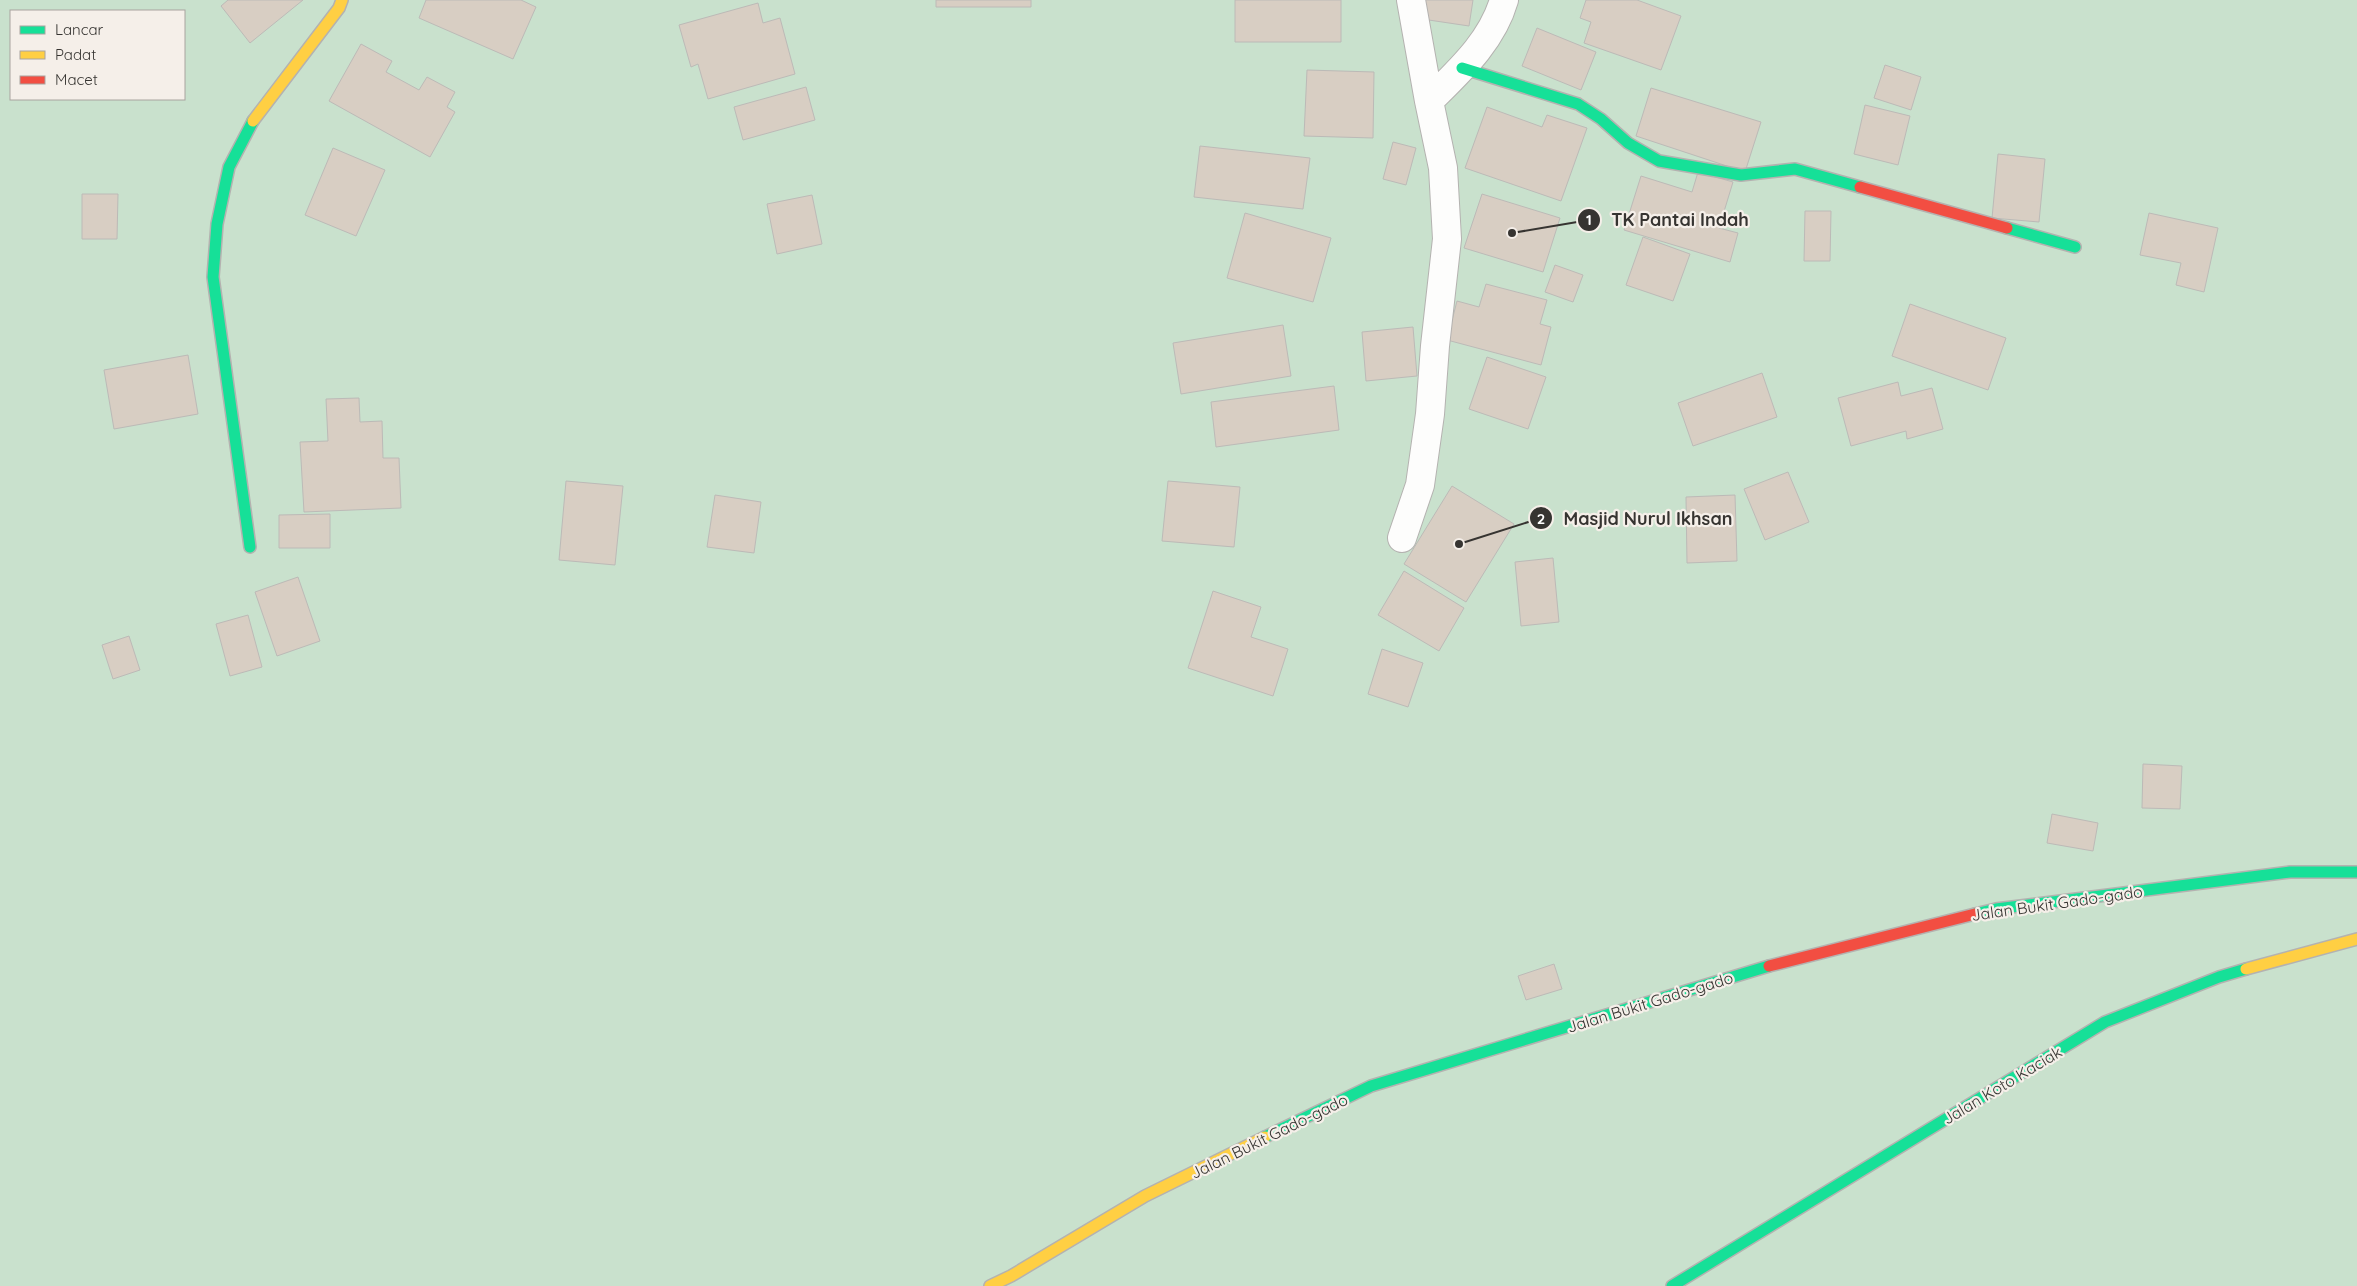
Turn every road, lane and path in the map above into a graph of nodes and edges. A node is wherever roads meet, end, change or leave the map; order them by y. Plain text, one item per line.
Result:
1 (342, 0) edge
2 (1411, 0) edge
3 (1504, 0) edge
4 (1462, 68) junction
5 (1429, 101) junction
6 (2075, 247) dead end
7 (1402, 538) dead end
8 (250, 548) dead end
9 (2357, 872) edge
10 (2357, 938) edge
11 (990, 1286) edge
12 (1672, 1286) edge

1 - 8 street
2 - 5 street
3 - 4 street
4 - 5 street
4 - 6 street
5 - 7 street
9 - 11 street, Jalan Bukit Gado-gado
10 - 12 street, Jalan Koto Kaciak

